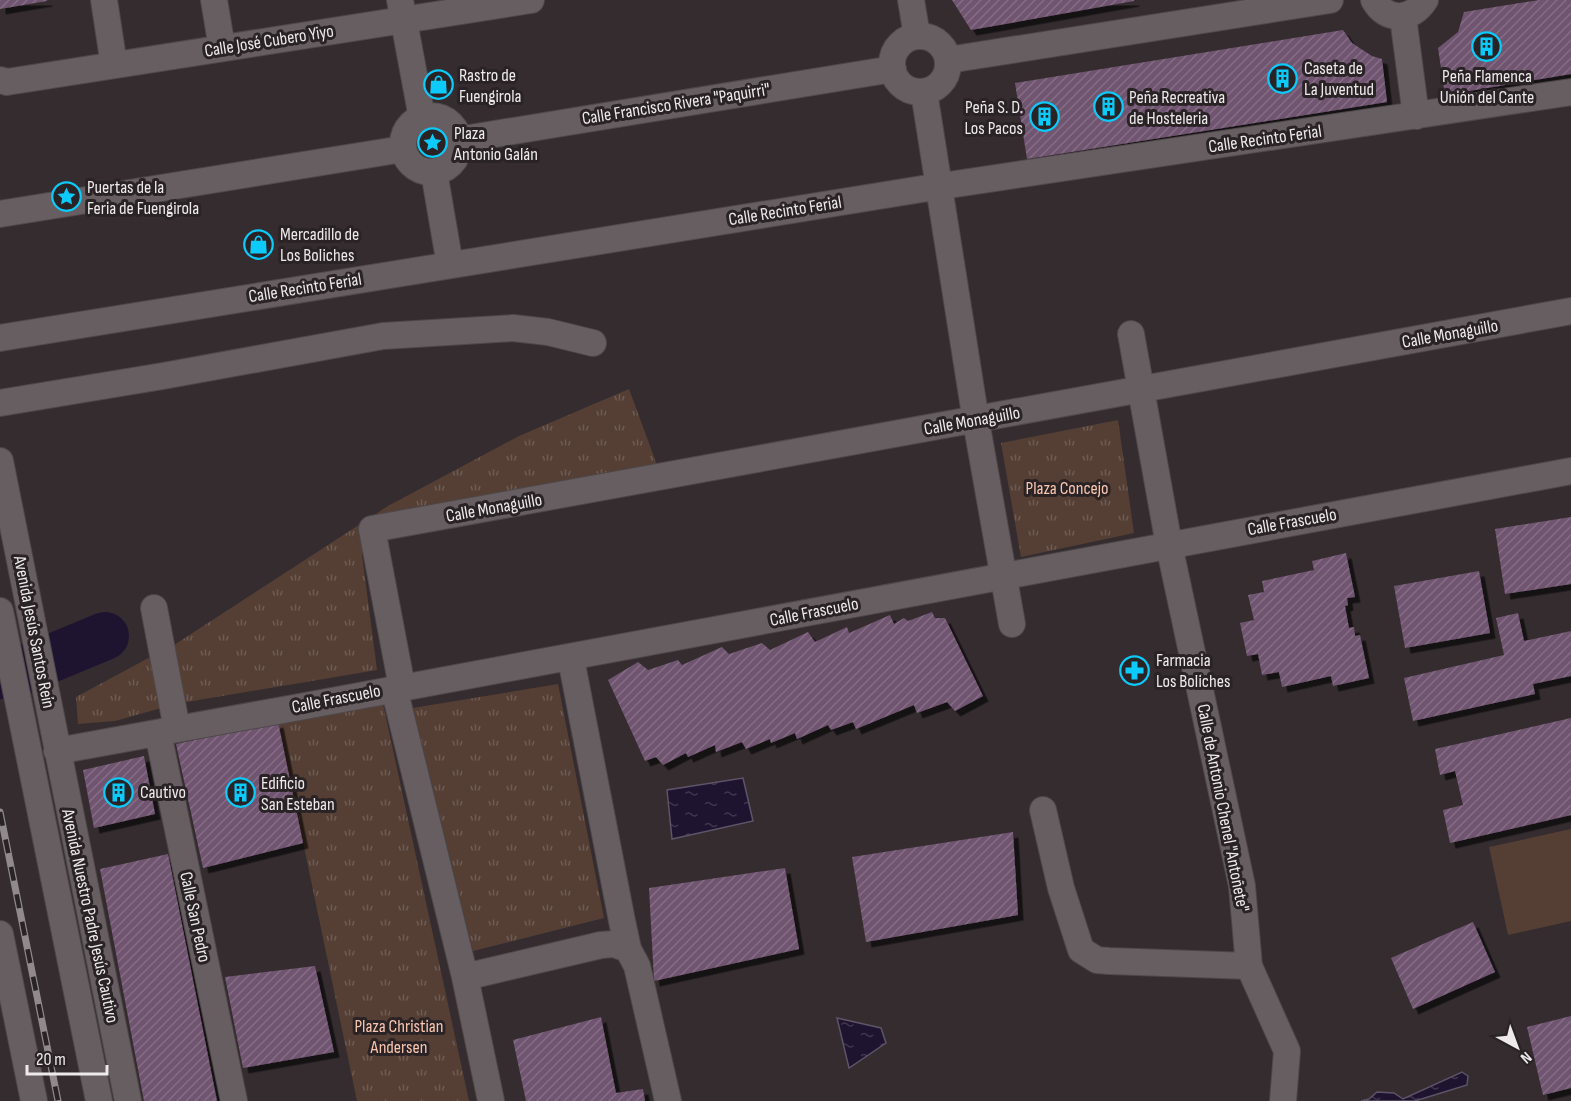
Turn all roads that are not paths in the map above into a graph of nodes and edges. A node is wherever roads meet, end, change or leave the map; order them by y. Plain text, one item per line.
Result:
1 (104, 0) edge
2 (214, 0) edge
3 (531, 0) edge
4 (911, 0) edge
5 (1330, 0) edge
6 (1374, 0) edge
7 (1425, 0) edge
8 (401, 10) edge
9 (1403, 17) junction
10 (917, 36) junction
11 (222, 48) junction
12 (948, 60) junction
13 (114, 65) junction
14 (893, 69) junction
15 (2, 84) edge
16 (924, 92) junction
17 (1571, 92) edge
18 (1416, 116) junction
19 (422, 118) junction
20 (458, 140) junction
21 (403, 149) junction
22 (434, 172) junction
23 (939, 187) junction
24 (0, 214) edge
25 (450, 264) junction
26 (1571, 311) edge
27 (1131, 333) dead end
28 (0, 338) edge
29 (593, 343) dead end
30 (1143, 390) junction
31 (0, 403) edge
32 (976, 421) junction
33 (0, 461) edge
34 (1571, 471) edge
35 (1169, 545) junction
36 (1003, 576) junction
37 (154, 608) dead end
38 (0, 611) edge
39 (1012, 624) dead end
40 (571, 659) junction
41 (398, 688) junction
42 (167, 731) junction
43 (26, 740) joint
44 (55, 741) junction
45 (1043, 810) dead end
46 (0, 934) edge
47 (628, 949) junction
48 (1249, 966) junction
49 (465, 977) junction
50 (34, 1101) edge
51 (99, 1101) edge
52 (128, 1101) edge
53 (234, 1101) edge
54 (491, 1101) edge
55 (669, 1101) edge
56 (1283, 1101) edge

1 - 13 street
2 - 11 street
3 - 8 street, Calle José Cubero Yiyo
4 - 10 street
5 - 12 street
6 - 9 street
7 - 9 street
8 - 11 street, Calle José Cubero Yiyo
8 - 19 street
9 - 18 street
10 - 12 street
10 - 14 street
11 - 13 street, Calle José Cubero Yiyo
12 - 16 street
13 - 15 street, Calle José Cubero Yiyo
14 - 16 street
14 - 20 street, Calle Francisco Rivera "Paquirri"
16 - 23 street
17 - 18 street, Calle Recinto Ferial
18 - 23 street, Calle Recinto Ferial
19 - 20 street
19 - 21 street
20 - 22 street
21 - 22 street
21 - 24 street
22 - 25 street
23 - 25 street, Calle Recinto Ferial
23 - 32 street
25 - 28 street, Calle Recinto Ferial
26 - 30 street, Calle Monaguillo
27 - 30 street, Calle de Antonio Chenel "Antoñete"
29 - 31 street
30 - 32 street, Calle Monaguillo
30 - 35 street, Calle de Antonio Chenel "Antoñete"
32 - 36 street
32 - 41 street, Calle Monaguillo
33 - 44 street, Avenida Jesús Santos Reín
34 - 35 street, Calle Frascuelo
35 - 36 street, Calle Frascuelo
35 - 48 street, Calle de Antonio Chenel "Antoñete"
36 - 39 street
36 - 40 street, Calle Frascuelo
37 - 42 street, Calle San Pedro
38 - 43 street, Avenida Jesús Santos Reín
40 - 41 street, Calle Frascuelo
40 - 47 street
41 - 42 street, Calle Frascuelo
41 - 49 street
42 - 44 street, Calle Frascuelo
42 - 53 street, Calle San Pedro
43 - 51 street, Avenida Nuestro Padre Jesús Cautivo
44 - 52 street, Avenida Nuestro Padre Jesús Cautivo
45 - 48 street
46 - 50 street
47 - 49 street
47 - 55 street
48 - 56 street, Calle de Antonio Chenel "Antoñete"
49 - 54 street

